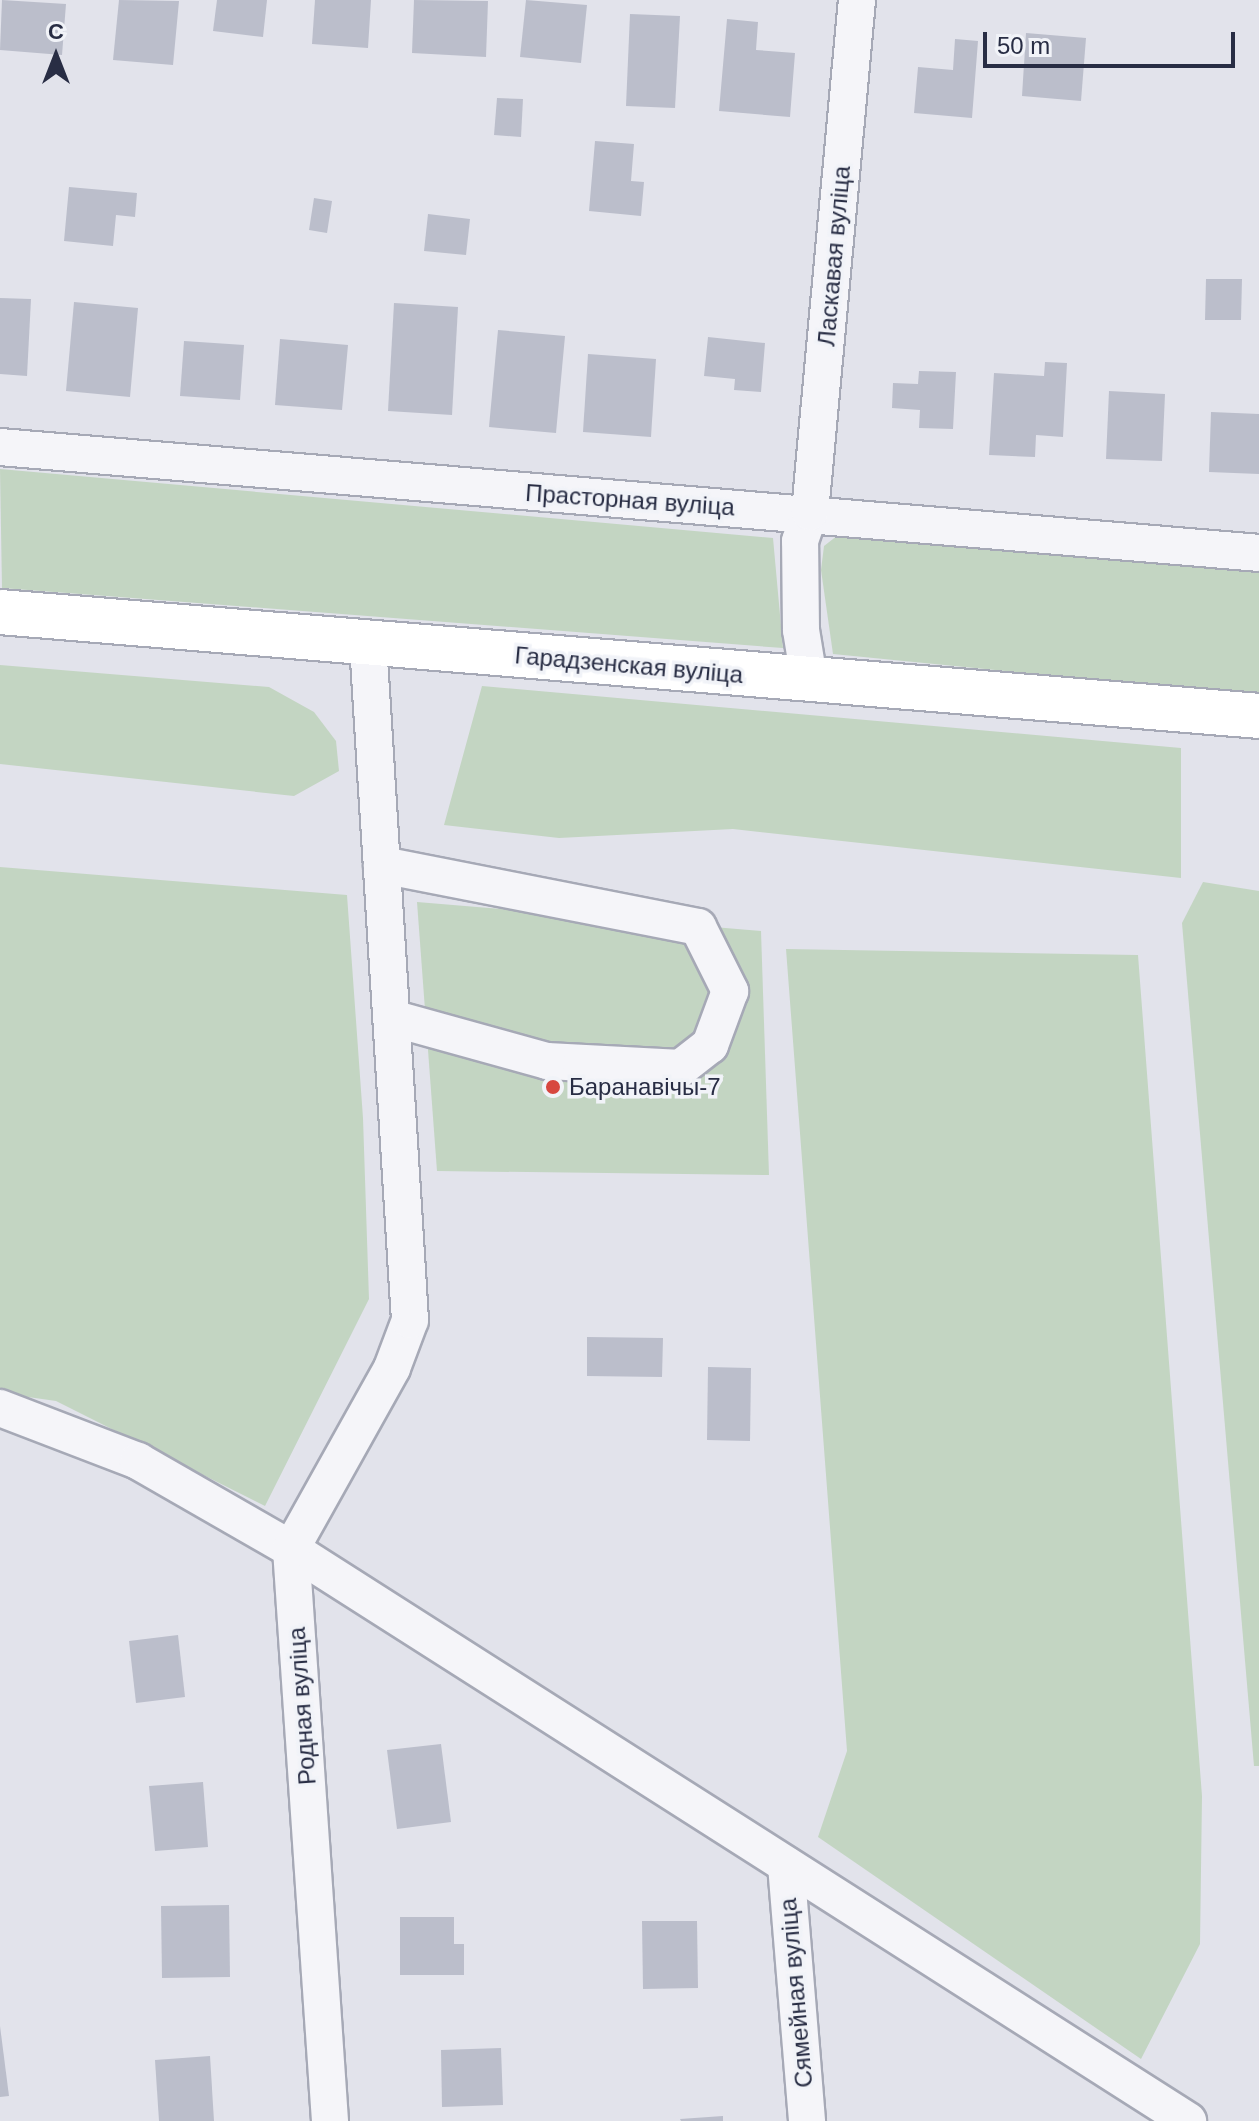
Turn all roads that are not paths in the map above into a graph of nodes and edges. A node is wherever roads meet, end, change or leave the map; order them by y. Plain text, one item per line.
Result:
1 (857, 0) edge
2 (0, 447) edge
3 (810, 512) junction
4 (1259, 553) edge
5 (0, 612) edge
6 (368, 643) junction
7 (809, 679) junction
8 (1259, 716) edge
9 (382, 865) junction
10 (392, 1018) junction
11 (0, 1408) edge
12 (291, 1549) junction
13 (786, 1865) junction
14 (330, 2121) edge
15 (807, 2121) edge
16 (1188, 2121) edge

1 - 3 street, Ласкавая вуліца
2 - 3 street, Прасторная вуліца
3 - 4 street, Прасторная вуліца
3 - 7 street, Ласкавая вуліца
5 - 6 main road, Гарадзенская вуліца
6 - 7 main road, Гарадзенская вуліца
6 - 9 street
7 - 8 main road, Гарадзенская вуліца
9 - 10 street
9 - 10 street
10 - 12 street
11 - 12 street
12 - 13 street
12 - 14 street, Родная вуліца
13 - 15 street, Сямейная вуліца
13 - 16 street

